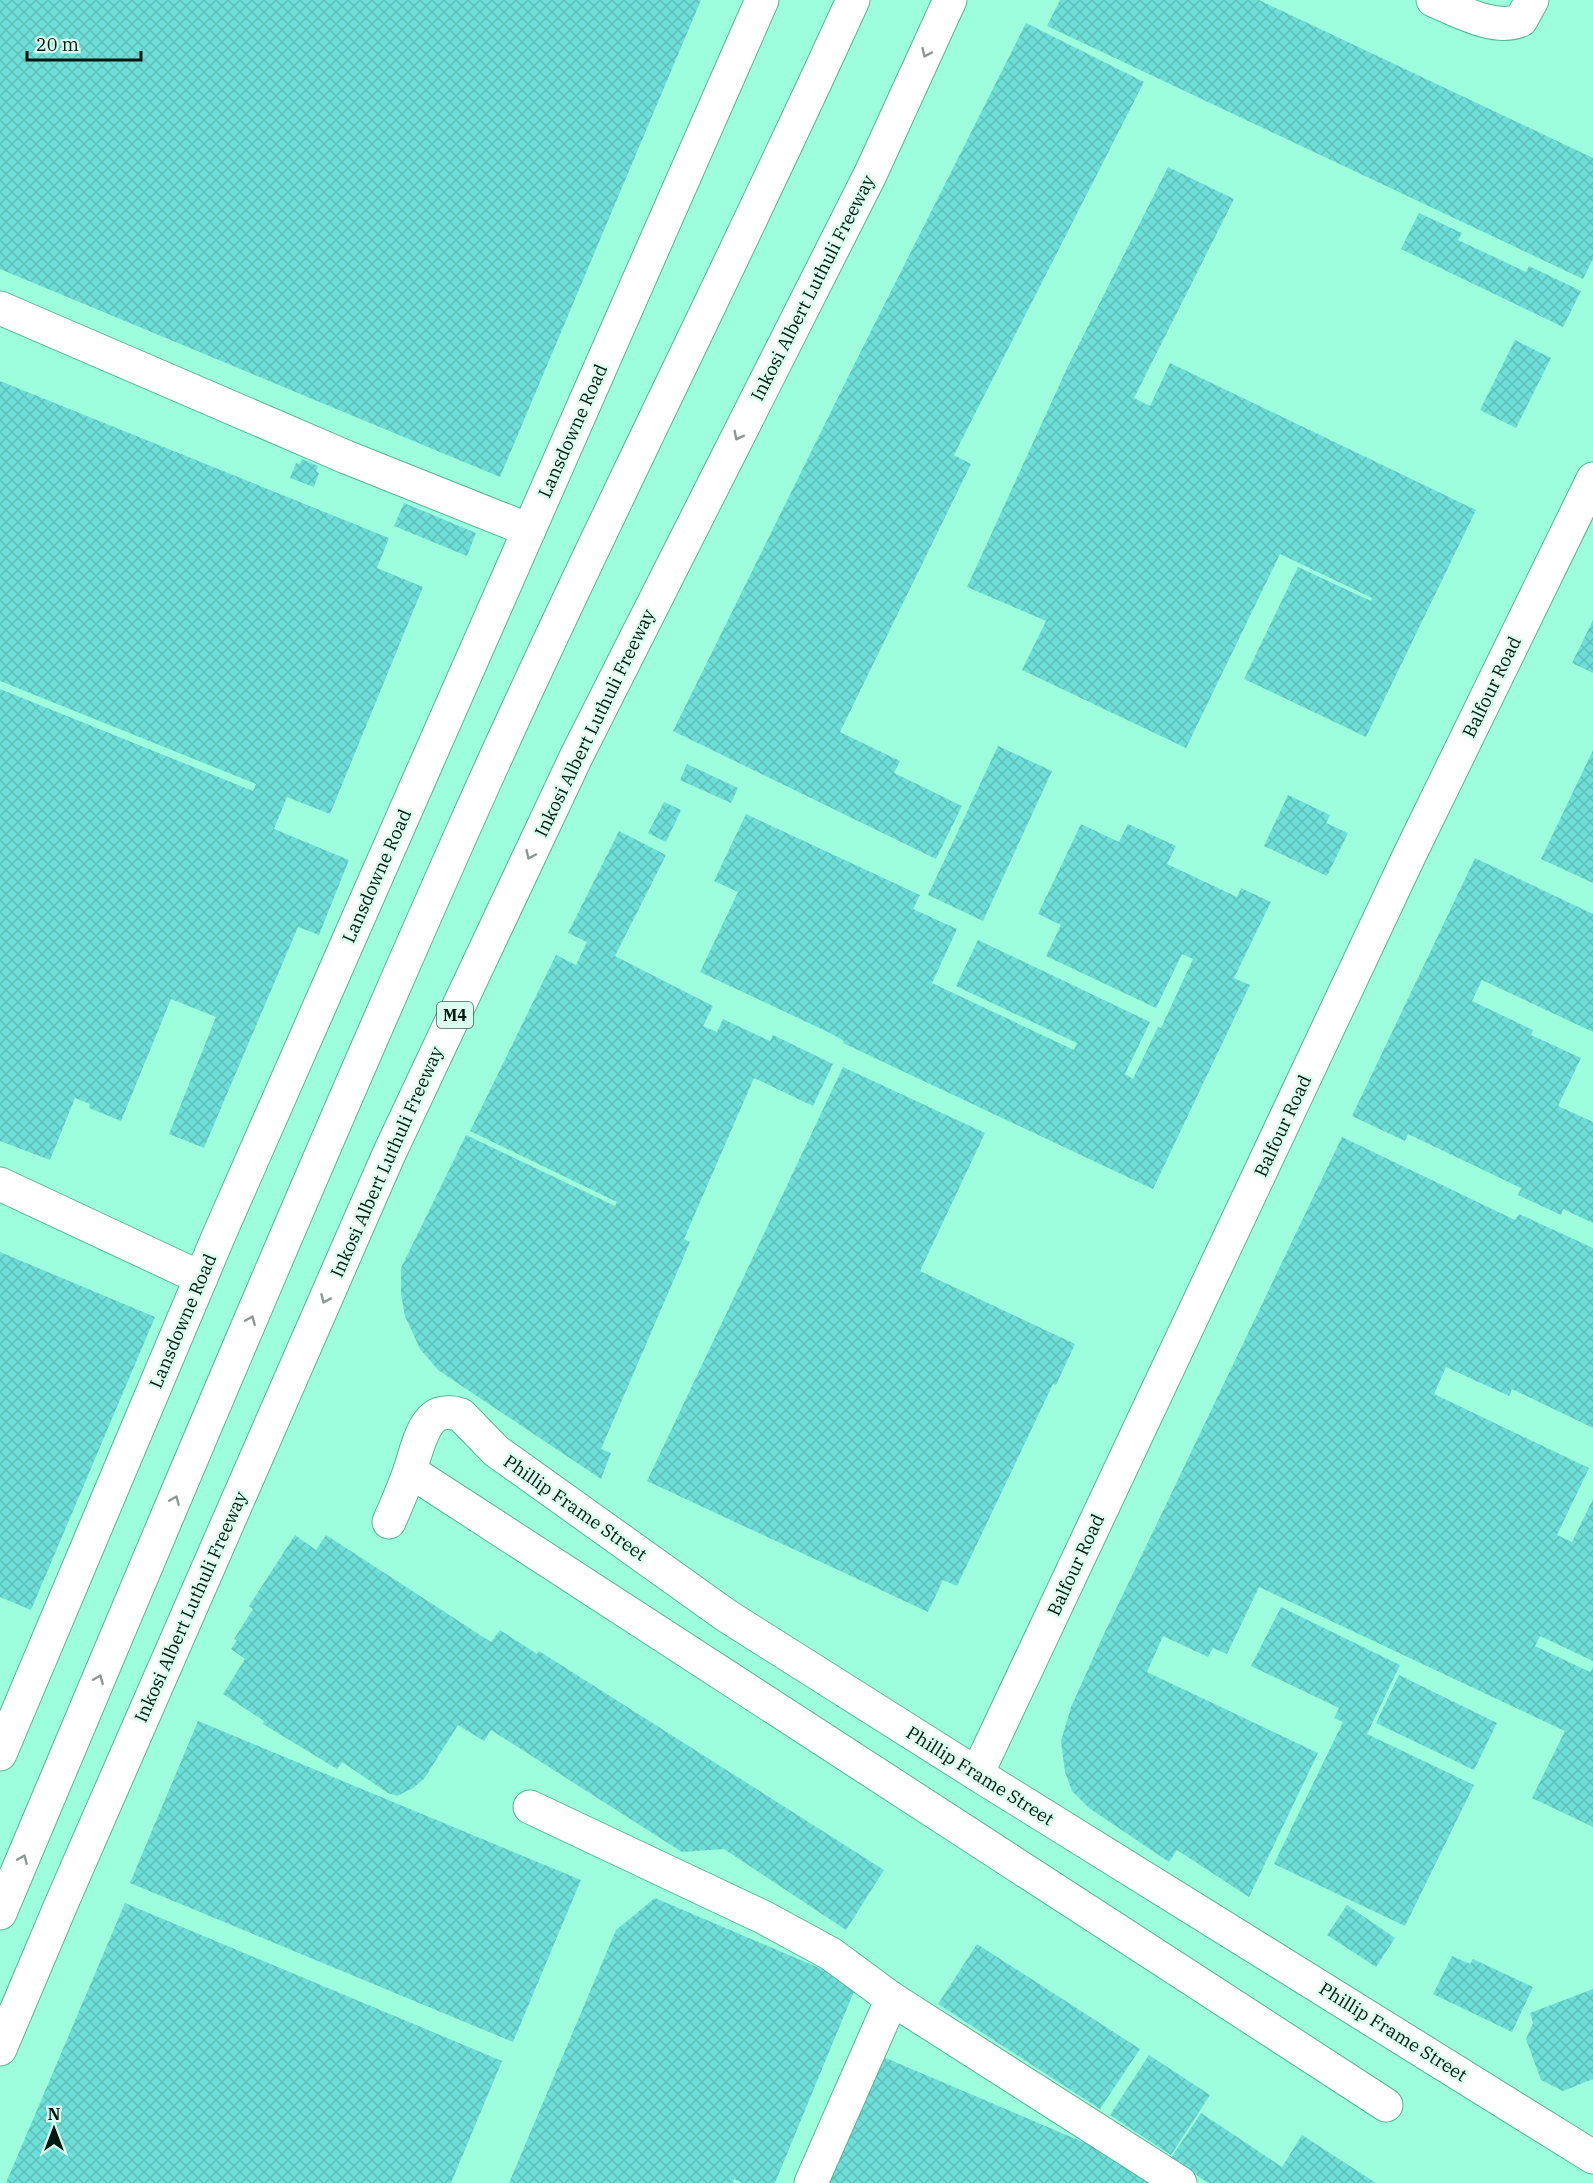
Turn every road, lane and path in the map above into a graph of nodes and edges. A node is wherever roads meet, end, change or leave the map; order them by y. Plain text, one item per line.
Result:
1 (762, 0) edge
2 (853, 0) edge
3 (950, 0) edge
4 (1433, 0) edge
5 (1532, 0) edge
6 (0, 308) edge
7 (1593, 479) edge
8 (530, 530) junction
9 (0, 1184) edge
10 (201, 1278) junction
11 (410, 1471) junction
12 (389, 1522) dead end
13 (0, 1754) edge
14 (977, 1774) junction
15 (530, 1807) dead end
16 (0, 1913) edge
17 (892, 1999) junction
18 (0, 2049) edge
19 (1386, 2104) dead end
20 (1593, 2157) edge
21 (811, 2183) edge
22 (1180, 2183) edge

1 - 8 main road, Lansdowne Road
16 -> 2 main road
3 -> 18 main road, Inkosi Albert Luthuli Freeway / M4
4 - 5 main road
6 - 8 main road
7 - 14 main road, Balfour Road
8 - 10 main road, Lansdowne Road
9 - 10 main road
10 - 13 main road, Lansdowne Road
11 - 12 main road
11 - 14 main road, Phillip Frame Street
11 - 19 main road
14 - 20 main road, Phillip Frame Street
15 - 17 main road
17 - 21 main road
17 - 22 main road

